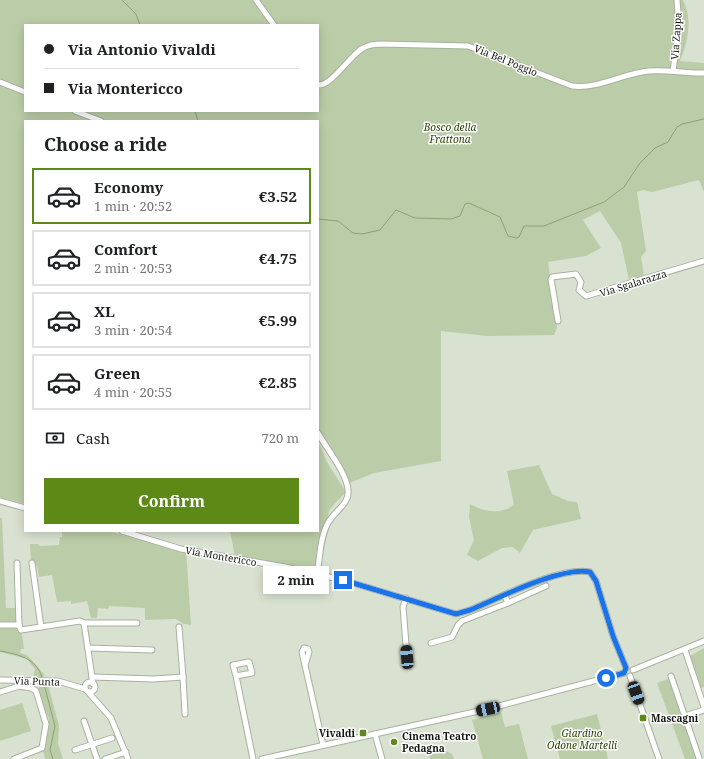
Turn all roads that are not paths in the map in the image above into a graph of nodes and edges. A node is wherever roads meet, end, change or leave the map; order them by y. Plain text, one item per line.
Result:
1 (256, 0) edge
2 (677, 0) edge
3 (273, 24) edge
4 (673, 71) junction
5 (704, 73) edge
6 (0, 82) edge
7 (319, 85) edge
8 (24, 92) edge
9 (78, 112) edge
10 (98, 120) edge
11 (704, 261) edge
12 (558, 321) dead end
13 (319, 435) edge
14 (0, 501) edge
15 (24, 508) edge
16 (125, 532) edge
17 (17, 563) dead end
18 (32, 563) dead end
19 (317, 574) junction
20 (546, 586) dead end
21 (505, 596) junction
22 (406, 598) junction
23 (508, 604) junction
24 (84, 623) junction
25 (137, 623) dead end
26 (0, 625) edge
27 (20, 627) junction
28 (41, 627) junction
29 (179, 627) dead end
30 (704, 642) edge
31 (431, 643) dead end
32 (88, 648) junction
33 (152, 650) dead end
34 (685, 650) junction
35 (407, 657) dead end
36 (305, 665) dead end
37 (633, 670) junction
38 (625, 671) junction
39 (236, 676) dead end
40 (630, 676) junction
41 (671, 676) dead end
42 (94, 677) junction
43 (183, 677) junction
44 (0, 680) edge
45 (90, 687) junction
46 (0, 692) edge
47 (702, 692) edge
48 (704, 708) edge
49 (186, 714) dead end
50 (685, 716) junction
51 (84, 721) dead end
52 (375, 734) junction
53 (112, 738) dead end
54 (92, 744) junction
55 (323, 745) junction
56 (75, 750) dead end
57 (126, 752) junction
58 (109, 758) edge
59 (699, 758) dead end
60 (14, 759) edge
61 (97, 759) edge
62 (128, 759) edge
63 (253, 759) edge
64 (262, 759) edge
65 (382, 759) edge
66 (659, 759) edge

1 - 3 street
2 - 4 street, Via Zappa
4 - 5 street, Via Bel Poggio
4 - 7 street, Via Bel Poggio
6 - 8 street
9 - 10 street
11 - 12 street, Via Sgalarazza
13 - 19 street
14 - 15 street
16 - 19 street, Via Montericco
17 - 27 street
18 - 28 street
19 - 22 street, Via Montericco
20 - 23 street
21 - 22 street, Via Montericco
21 - 23 street
21 - 38 street, Via Montericco
22 - 35 street
23 - 31 street
24 - 25 street
24 - 28 street
24 - 32 street
26 - 27 street
27 - 28 street
29 - 43 street
30 - 34 street
32 - 33 street
32 - 42 street
34 - 37 street
34 - 47 street
36 - 55 street
37 - 38 street
37 - 40 street
38 - 40 street
38 - 52 street
39 - 63 street
40 - 66 street
41 - 50 street
42 - 43 street
42 - 45 street
43 - 49 street
44 - 45 street, Via Punta
45 - 57 street
46 - 60 street
47 - 48 street
48 - 50 street
50 - 59 street
51 - 54 street
52 - 55 street
52 - 65 street
53 - 54 street
54 - 56 street
54 - 61 street
55 - 64 street
57 - 58 street
57 - 62 street

